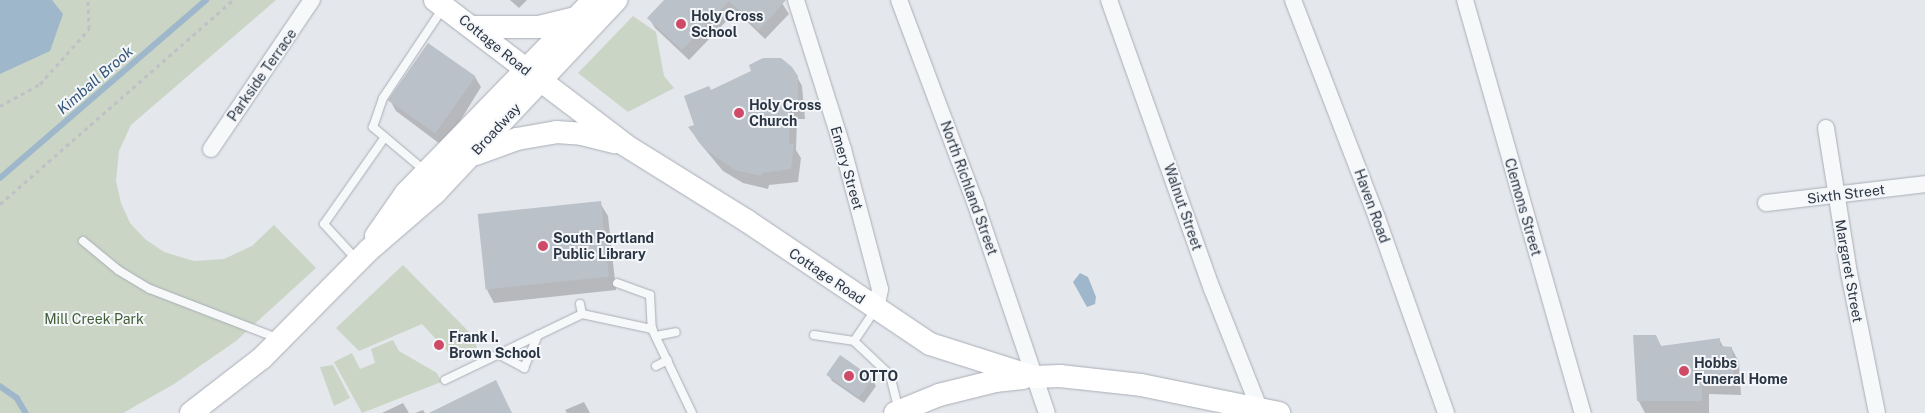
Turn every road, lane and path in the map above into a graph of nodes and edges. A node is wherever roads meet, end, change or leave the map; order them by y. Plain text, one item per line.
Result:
1 (88, 0) edge
2 (233, 0) edge
3 (312, 0) edge
4 (594, 0) edge
5 (616, 0) edge
6 (796, 0) edge
7 (899, 0) edge
8 (1109, 0) edge
9 (1293, 0) edge
10 (1464, 0) edge
11 (439, 3) edge
12 (576, 18) junction
13 (474, 27) junction
14 (533, 76) junction
15 (0, 106) edge
16 (1826, 128) dead end
17 (385, 137) junction
18 (625, 145) junction
19 (211, 149) dead end
20 (471, 156) junction
21 (426, 172) junction
22 (1925, 184) edge
23 (1836, 196) junction
24 (1766, 203) dead end
25 (0, 204) edge
26 (84, 242) dead end
27 (363, 255) junction
28 (617, 283) dead end
29 (580, 304) dead end
30 (876, 309) junction
31 (582, 314) junction
32 (676, 332) dead end
33 (654, 333) junction
34 (538, 335) junction
35 (814, 335) dead end
36 (281, 340) junction
37 (854, 341) junction
38 (498, 354) junction
39 (668, 360) junction
40 (656, 366) dead end
41 (1034, 377) junction
42 (445, 380) dead end
43 (897, 412) edge
44 (1266, 412) edge
45 (191, 413) edge
46 (692, 413) edge
47 (1047, 413) edge
48 (1446, 413) edge
49 (1583, 413) edge
50 (1876, 413) edge

1 - 15 path
2 - 25 path
3 - 19 street, Parkside Terrace
4 - 12 main road, Broadway
5 - 14 main road, Broadway
6 - 30 street, Emery Street
7 - 41 street, North Richland Street
8 - 44 street, Walnut Street
9 - 48 street, Haven Road
10 - 49 street, Clemons Street
11 - 13 main road, Cottage Road
11 - 17 lane
12 - 13 main road
12 - 14 main road, Broadway
13 - 14 main road, Cottage Road
14 - 18 main road, Cottage Road
14 - 20 main road, Broadway
14 - 21 main road, Broadway
16 - 23 street, Margaret Street
17 - 21 lane
17 - 27 lane
18 - 20 main road
18 - 30 main road, Cottage Road
20 - 27 main road, Broadway
21 - 27 main road, Broadway
22 - 23 street, Sixth Street
23 - 24 street, Sixth Street
23 - 50 street, Margaret Street
26 - 36 lane
27 - 36 main road, Broadway
28 - 33 lane
29 - 31 lane
30 - 37 lane
30 - 41 main road, Cottage Road
31 - 33 lane
31 - 34 lane
32 - 33 lane
33 - 39 lane
34 - 38 lane
34 - 38 lane
35 - 37 lane
36 - 45 main road, Broadway
37 - 43 lane
38 - 42 lane
39 - 40 lane
39 - 46 lane
41 - 43 main road
41 - 44 main road, Cottage Road
41 - 47 street, North Richland Street

